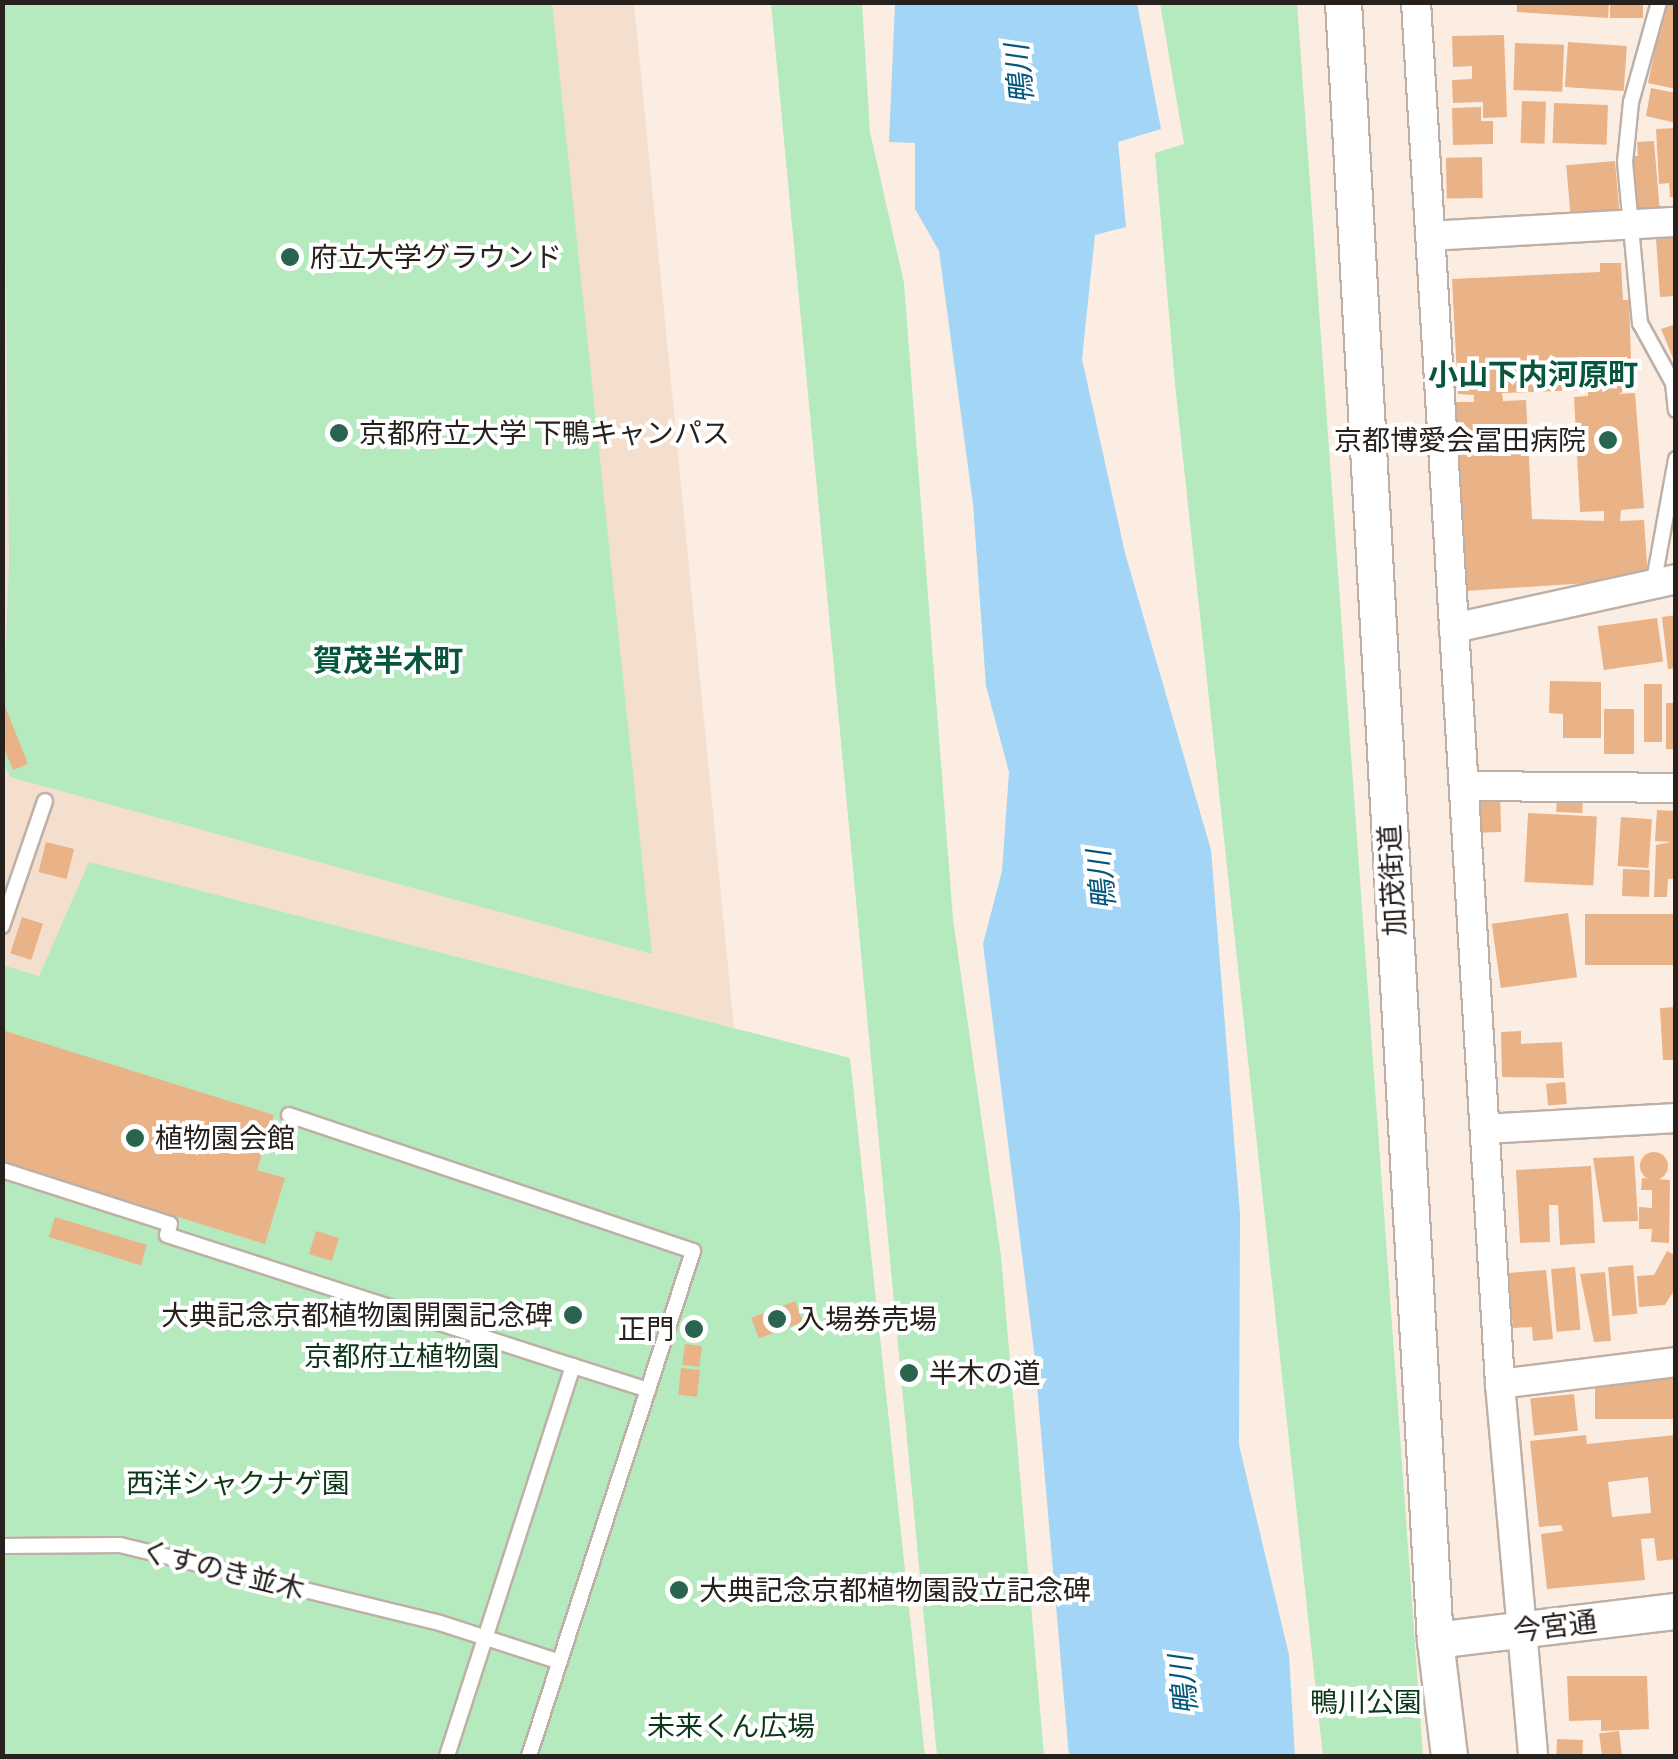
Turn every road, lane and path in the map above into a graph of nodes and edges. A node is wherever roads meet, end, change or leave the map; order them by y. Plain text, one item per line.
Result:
1 (1343, 2) edge
2 (1416, 2) edge
3 (1658, 2) edge
4 (1676, 222) edge
5 (1628, 224) junction
6 (1430, 236) junction
7 (1676, 410) edge
8 (1676, 459) edge
9 (1664, 582) edge
10 (1454, 628) junction
11 (1464, 786) junction
12 (1676, 788) edge
13 (45, 801) dead end
14 (2, 926) edge
15 (288, 1115) dead end
16 (1676, 1118) edge
17 (1484, 1129) junction
18 (2, 1170) edge
19 (1676, 1362) edge
20 (573, 1366) junction
21 (1500, 1384) junction
22 (648, 1390) junction
23 (2, 1546) edge
24 (1676, 1611) edge
25 (1518, 1630) junction
26 (485, 1638) junction
27 (1435, 1640) junction
28 (560, 1662) junction
29 (447, 1756) edge
30 (529, 1756) edge
31 (1449, 1756) edge
32 (1534, 1756) edge

1 - 27 street, 加茂街道
2 - 6 street
3 - 5 lane
4 - 5 street
5 - 6 street
5 - 7 lane
6 - 10 street
8 - 9 lane
9 - 10 street
10 - 11 street
11 - 12 street
11 - 17 street
13 - 14 lane
15 - 22 lane
16 - 17 street
17 - 21 street
18 - 20 lane
19 - 21 street
20 - 22 lane
20 - 26 lane
21 - 25 street
22 - 28 lane
23 - 26 lane, くすのき並木
24 - 25 street, 今宮通
25 - 27 street, 今宮通
25 - 32 street
26 - 28 lane, くすのき並木
26 - 29 lane
27 - 31 street, 加茂街道
28 - 30 lane

